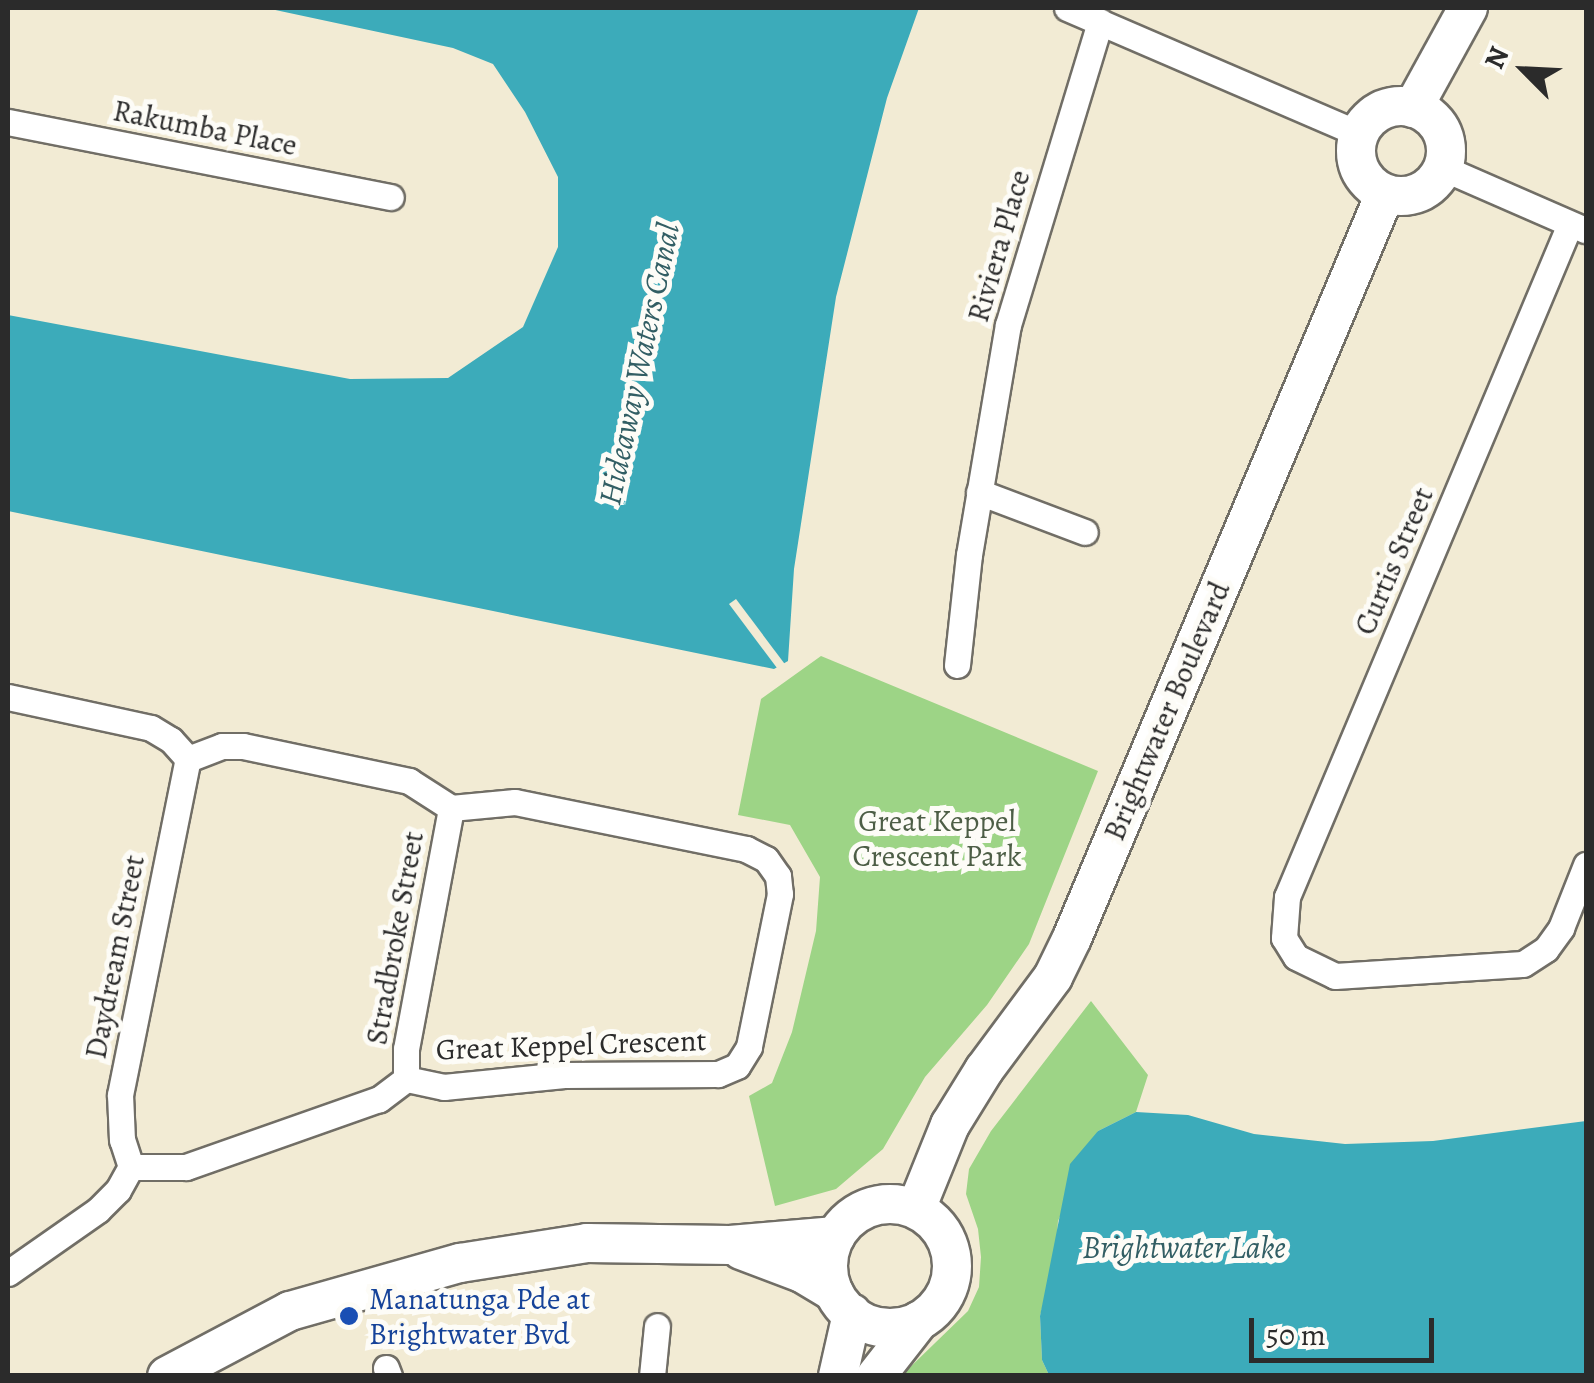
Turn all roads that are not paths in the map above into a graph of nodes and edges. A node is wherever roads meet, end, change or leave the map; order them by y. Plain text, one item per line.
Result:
1 (1067, 8) edge
2 (1468, 8) edge
3 (1100, 22) junction
4 (1414, 108) junction
5 (8, 122) edge
6 (1360, 134) junction
7 (1443, 168) junction
8 (1385, 194) junction
9 (391, 197) dead end
10 (1579, 227) edge
11 (979, 492) junction
12 (1085, 532) dead end
13 (956, 665) dead end
14 (8, 697) edge
15 (188, 759) junction
16 (451, 808) junction
17 (1586, 865) edge
18 (406, 1079) junction
19 (131, 1167) junction
20 (916, 1209) junction
21 (836, 1236) junction
22 (730, 1245) junction
23 (8, 1273) edge
24 (843, 1303) junction
25 (918, 1322) junction
26 (658, 1326) dead end
27 (167, 1376) edge
28 (652, 1376) edge
29 (838, 1376) edge
30 (876, 1376) edge

1 - 3 street
2 - 4 street
3 - 6 street
3 - 11 street, Riviera Place
4 - 6 street
4 - 7 street
5 - 9 street, Rakumba Place
6 - 8 street
7 - 8 street
7 - 10 street
8 - 20 street, Brightwater Boulevard
10 - 17 street, Curtis Street
11 - 12 street
11 - 13 street, Riviera Place
14 - 15 street
15 - 16 street
15 - 19 street, Daydream Street
16 - 18 street, Stradbroke Street
16 - 18 street, Great Keppel Crescent
18 - 19 street, Great Keppel Crescent
19 - 23 street
20 - 21 street
20 - 25 street
21 - 22 street
21 - 24 street
22 - 24 street
22 - 27 street
24 - 25 street
24 - 29 street
25 - 30 street
26 - 28 street

